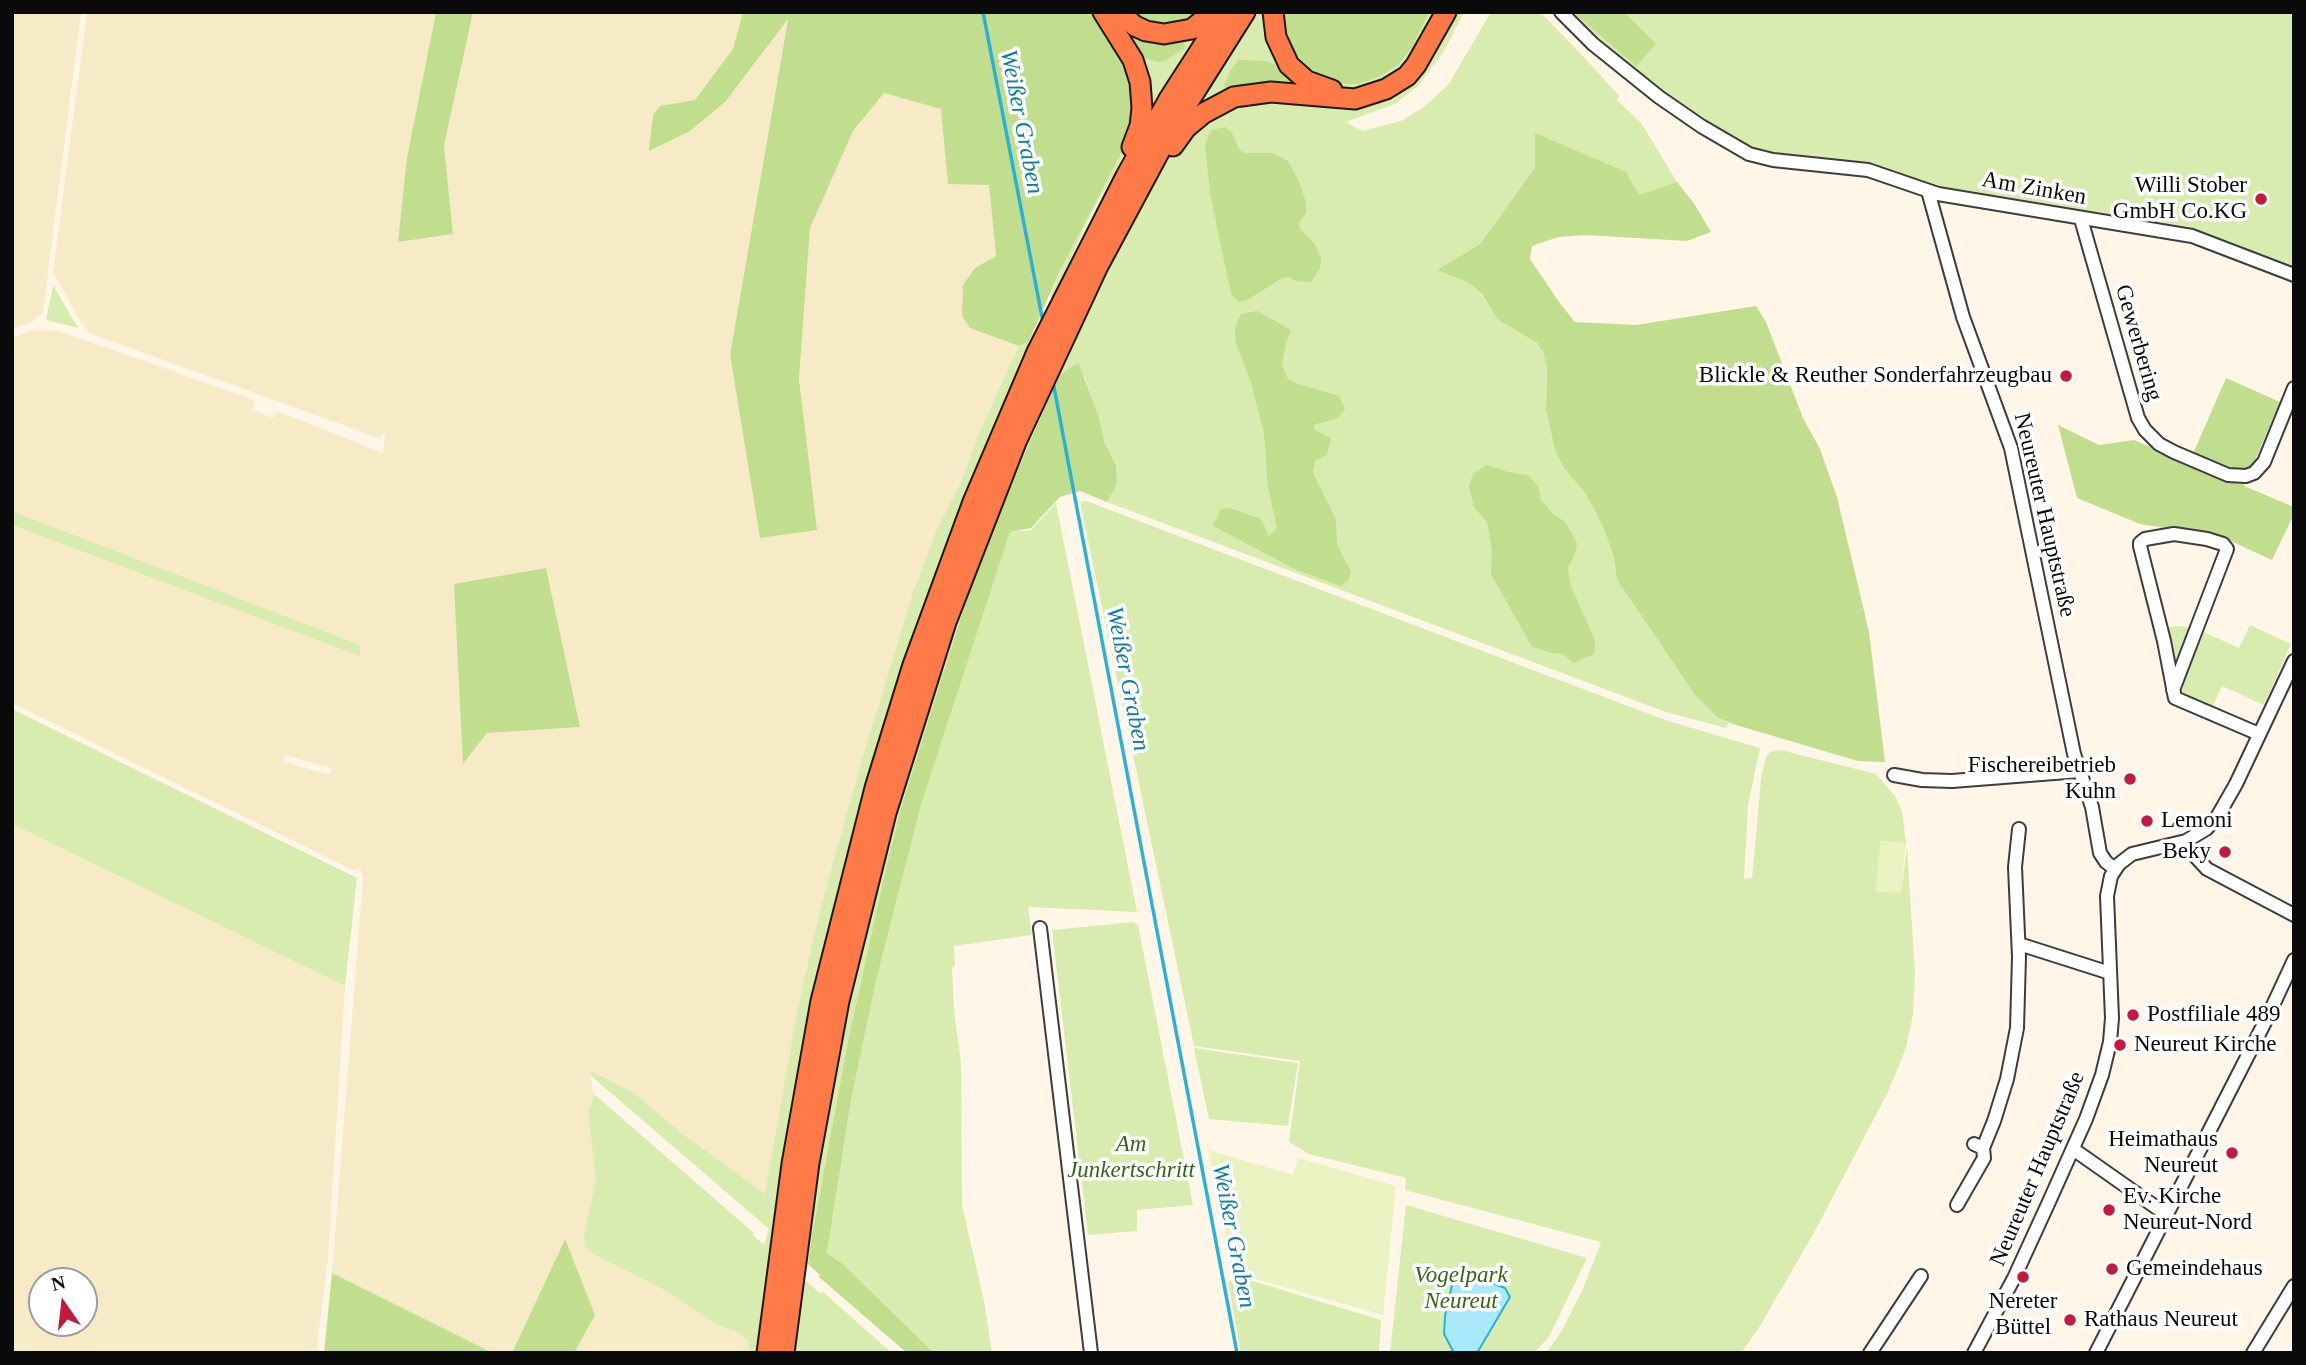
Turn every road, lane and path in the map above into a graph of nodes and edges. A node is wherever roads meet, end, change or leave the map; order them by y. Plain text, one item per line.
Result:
1 (1103, 12) edge
2 (1119, 12) edge
3 (1213, 12) edge
4 (1225, 12) edge
5 (1245, 12) edge
6 (1273, 12) edge
7 (1437, 12) edge
8 (1446, 12) edge
9 (1561, 12) edge
10 (1126, 176) junction
11 (1928, 191) junction
12 (1131, 202) junction
13 (2081, 219) junction
14 (2294, 275) edge
15 (1045, 355) junction
16 (2294, 388) edge
17 (2294, 661) edge
18 (2173, 690) junction
19 (2259, 734) junction
20 (2080, 771) junction
21 (1894, 775) dead end
22 (2020, 829) dead end
23 (2186, 841) junction
24 (2115, 869) junction
25 (2294, 915) edge
26 (1040, 928) dead end
27 (2019, 944) junction
28 (2294, 960) edge
29 (2110, 973) junction
30 (2073, 1149) junction
31 (1957, 1205) dead end
32 (2167, 1215) junction
33 (1921, 1276) dead end
34 (2292, 1292) edge
35 (767, 1353) edge
36 (784, 1353) edge
37 (1091, 1353) edge
38 (1870, 1353) edge
39 (1974, 1353) edge
40 (2096, 1353) edge
41 (2253, 1353) edge

1 - 10 highway
2 - 3 highway
4 - 10 highway
5 - 12 highway
6 - 7 highway
8 - 12 highway
9 - 11 street, Am Zinken
10 - 15 highway
11 - 13 street, Am Zinken
11 - 20 street, Neureuter Hauptstraße
12 - 15 highway
13 - 14 street, Am Zinken
13 - 16 street, Gewerbering
15 - 35 highway
15 - 36 highway
17 - 19 street
18 - 18 street
18 - 19 street
19 - 23 street
20 - 21 street
20 - 24 street, Neureuter Hauptstraße
22 - 27 street
23 - 24 street
23 - 25 street
24 - 29 street, Neureuter Hauptstraße
26 - 37 street
27 - 29 street
27 - 31 street
28 - 32 street
29 - 30 street, Neureuter Hauptstraße
30 - 32 street
30 - 39 street, Neureuter Hauptstraße
32 - 40 street
33 - 38 street
34 - 41 street

